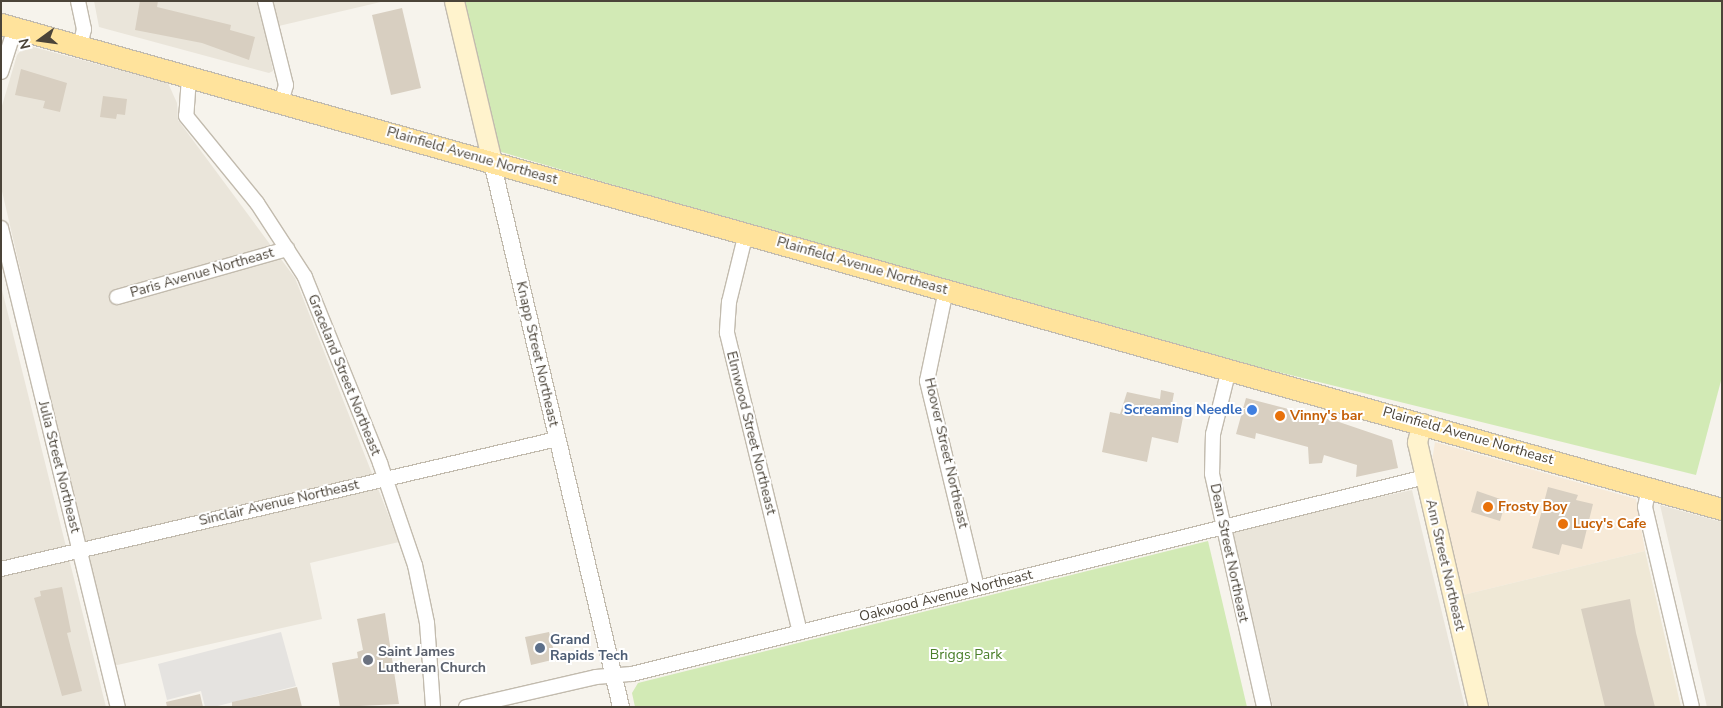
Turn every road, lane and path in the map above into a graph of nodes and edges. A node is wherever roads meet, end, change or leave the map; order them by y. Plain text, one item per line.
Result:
1 (78, 1) edge
2 (266, 1) edge
3 (454, 1) edge
4 (8, 26) edge
5 (80, 46) junction
6 (1, 72) edge
7 (189, 77) junction
8 (281, 103) junction
9 (492, 162) junction
10 (1, 228) edge
11 (746, 233) junction
12 (287, 249) junction
13 (946, 290) junction
14 (116, 297) dead end
15 (1229, 369) junction
16 (1422, 423) junction
17 (557, 439) junction
18 (1425, 476) junction
19 (386, 479) junction
20 (1649, 488) junction
21 (1722, 509) edge
22 (1222, 526) junction
23 (79, 549) junction
24 (1, 569) edge
25 (977, 588) junction
26 (800, 632) junction
27 (614, 675) junction
28 (118, 707) edge
29 (433, 707) edge
30 (466, 707) edge
31 (621, 707) edge
32 (1264, 707) edge
33 (1478, 707) edge
34 (1692, 707) edge

1 - 5 street
2 - 8 street
3 - 9 main road, Knapp Street Northeast
4 - 5 main road, Plainfield Avenue Northeast
4 - 6 street
5 - 7 main road, Plainfield Avenue Northeast
7 - 8 main road, Plainfield Avenue Northeast
7 - 12 street, Graceland Street Northeast
8 - 9 main road, Plainfield Avenue Northeast
9 - 11 main road, Plainfield Avenue Northeast
9 - 17 street, Knapp Street Northeast
10 - 23 street, Julia Street Northeast
11 - 13 main road, Plainfield Avenue Northeast
11 - 26 street, Elmwood Street Northeast
12 - 14 street, Paris Avenue Northeast
12 - 19 street, Graceland Street Northeast
13 - 15 main road, Plainfield Avenue Northeast
13 - 25 street, Hoover Street Northeast
15 - 16 main road, Plainfield Avenue Northeast
15 - 22 street, Dean Street Northeast
16 - 18 main road, Ann Street Northeast
16 - 20 main road, Plainfield Avenue Northeast
17 - 19 street, Sinclair Avenue Northeast
17 - 27 street, Knapp Street Northeast
18 - 22 street, Oakwood Avenue Northeast
18 - 33 main road, Ann Street Northeast
19 - 23 street, Sinclair Avenue Northeast
19 - 29 street, Graceland Street Northeast
20 - 21 main road, Plainfield Avenue Northeast
20 - 34 street
22 - 25 street, Oakwood Avenue Northeast
22 - 32 street, Dean Street Northeast
23 - 24 street, Sinclair Avenue Northeast
23 - 28 street, Julia Street Northeast
25 - 26 street, Oakwood Avenue Northeast
26 - 27 street, Oakwood Avenue Northeast
27 - 30 street, Oakwood Avenue Northeast
27 - 31 street, Knapp Street Northeast

